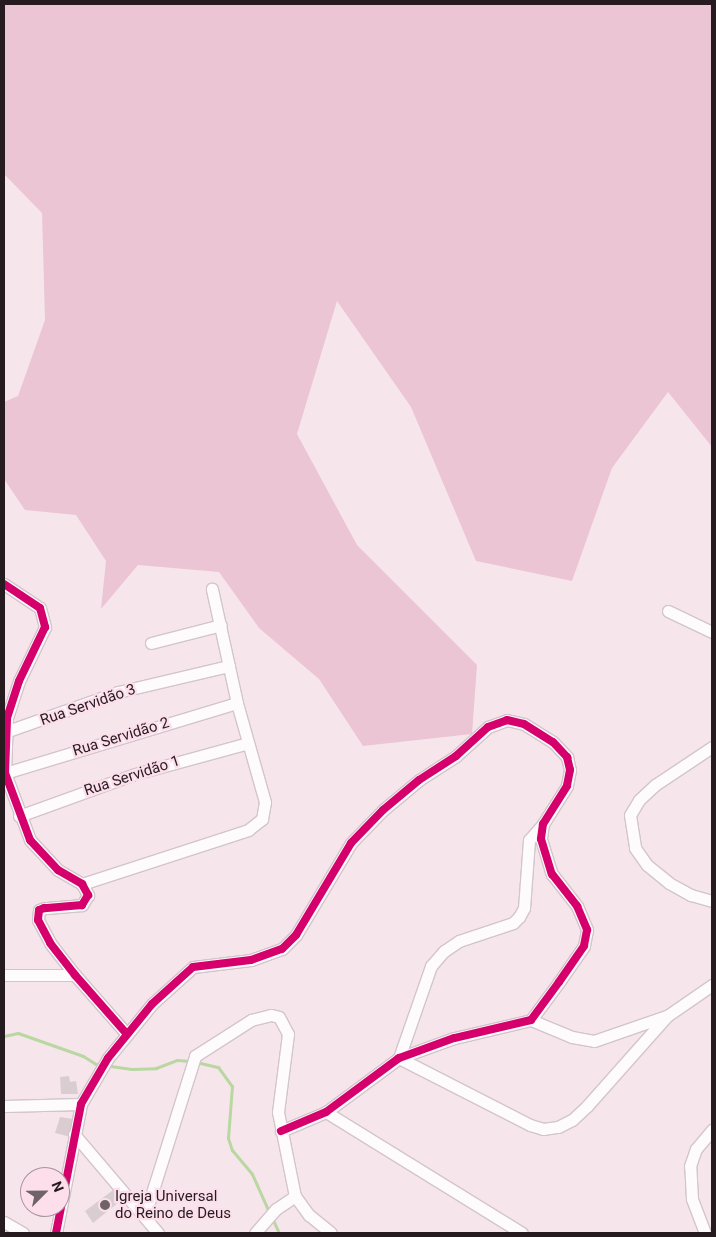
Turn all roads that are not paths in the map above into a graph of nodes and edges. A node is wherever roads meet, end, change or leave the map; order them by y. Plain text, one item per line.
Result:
1 (4, 584) edge
2 (212, 589) dead end
3 (668, 610) dead end
4 (221, 625) junction
5 (712, 632) edge
6 (151, 643) dead end
7 (229, 666) junction
8 (237, 703) junction
9 (5, 732) edge
10 (248, 743) junction
11 (712, 747) edge
12 (5, 773) junction
13 (19, 816) junction
14 (543, 824) junction
15 (82, 884) junction
16 (712, 901) edge
17 (4, 975) edge
18 (76, 975) junction
19 (712, 985) edge
20 (668, 1016) junction
21 (531, 1020) junction
22 (126, 1033) junction
23 (399, 1058) junction
24 (81, 1104) junction
25 (4, 1106) edge
26 (326, 1112) junction
27 (712, 1130) edge
28 (281, 1131) junction
29 (74, 1134) junction
30 (295, 1196) junction
31 (145, 1215) junction
32 (4, 1222) edge
33 (23, 1233) edge
34 (56, 1233) edge
35 (158, 1233) edge
36 (254, 1233) edge
37 (331, 1233) edge
38 (522, 1233) edge
39 (705, 1233) edge

1 - 9 street
2 - 4 street
3 - 5 street
4 - 6 street
4 - 7 street
7 - 8 street
7 - 9 street, Rua Servidão 3
8 - 10 street
8 - 12 street, Rua Servidão 2
9 - 12 street
10 - 13 street, Rua Servidão 1
10 - 15 street
11 - 16 street
12 - 13 street
13 - 15 street
14 - 21 street
14 - 22 street
14 - 23 street
15 - 18 street
17 - 18 street
18 - 22 street
19 - 20 street
20 - 21 street
20 - 23 street
21 - 23 street
22 - 24 street
23 - 26 street
24 - 25 street
24 - 29 street
26 - 28 street
26 - 38 street
27 - 39 street
28 - 30 street
28 - 31 street
29 - 31 street
29 - 34 street
30 - 36 street
30 - 37 street
31 - 35 street
32 - 33 street

